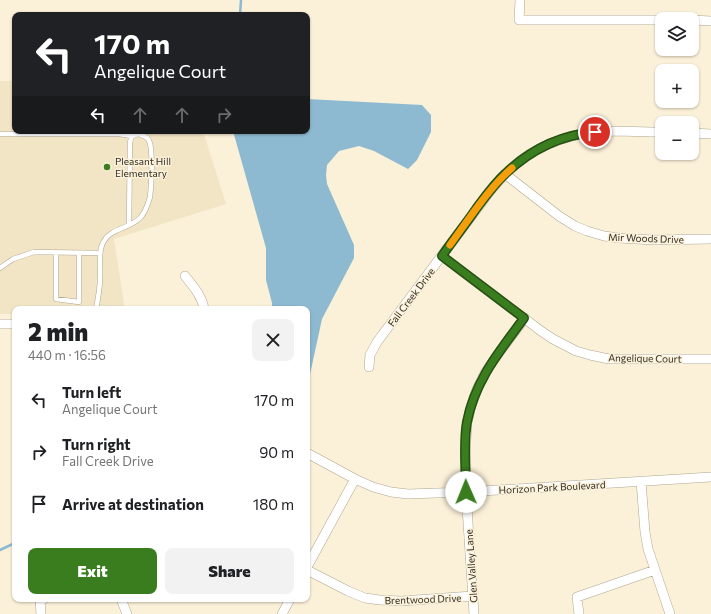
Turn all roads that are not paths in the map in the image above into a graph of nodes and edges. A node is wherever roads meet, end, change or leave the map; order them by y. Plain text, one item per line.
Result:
1 (520, 0) edge
2 (655, 20) edge
3 (699, 20) edge
4 (711, 21) edge
5 (655, 132) edge
6 (699, 133) edge
7 (0, 134) edge
8 (711, 134) edge
9 (132, 136) junction
10 (505, 174) junction
11 (129, 225) junction
12 (711, 239) edge
13 (56, 253) junction
14 (79, 253) junction
15 (100, 253) junction
16 (442, 256) junction
17 (0, 268) edge
18 (185, 276) dead end
19 (97, 306) edge
20 (203, 306) edge
21 (524, 318) junction
22 (0, 324) edge
23 (12, 324) edge
24 (711, 359) edge
25 (369, 367) dead end
26 (310, 455) edge
27 (711, 478) edge
28 (355, 480) junction
29 (641, 481) junction
30 (466, 492) junction
31 (310, 562) edge
32 (655, 570) junction
33 (310, 572) edge
34 (473, 596) junction
35 (40, 602) edge
36 (121, 602) edge
37 (288, 602) edge
38 (41, 614) edge
39 (127, 614) edge
40 (282, 614) edge
41 (474, 614) edge
42 (579, 614) edge
43 (670, 614) edge

1 - 2 street
3 - 4 street
5 - 10 street, Fall Creek Drive
6 - 8 street
7 - 9 lane
9 - 11 lane
9 - 11 lane
10 - 12 street, Mir Woods Drive
10 - 16 street, Fall Creek Drive
11 - 15 lane
13 - 14 lane
13 - 14 lane
13 - 17 lane
14 - 15 lane
15 - 19 lane
16 - 21 street, Angelique Court
16 - 25 street, Fall Creek Drive
18 - 20 street
21 - 24 street, Angelique Court
21 - 30 street, Glen Valley Lane
22 - 23 street
26 - 28 street, Horizon Park Boulevard
27 - 29 street, Horizon Park Boulevard
28 - 30 street, Horizon Park Boulevard
28 - 31 street
29 - 30 street, Horizon Park Boulevard
29 - 32 street
30 - 34 street, Glen Valley Lane
32 - 42 street
32 - 43 street
33 - 34 street, Brentwood Drive
34 - 41 street, Glen Valley Lane
35 - 38 street
36 - 39 street
37 - 40 street

